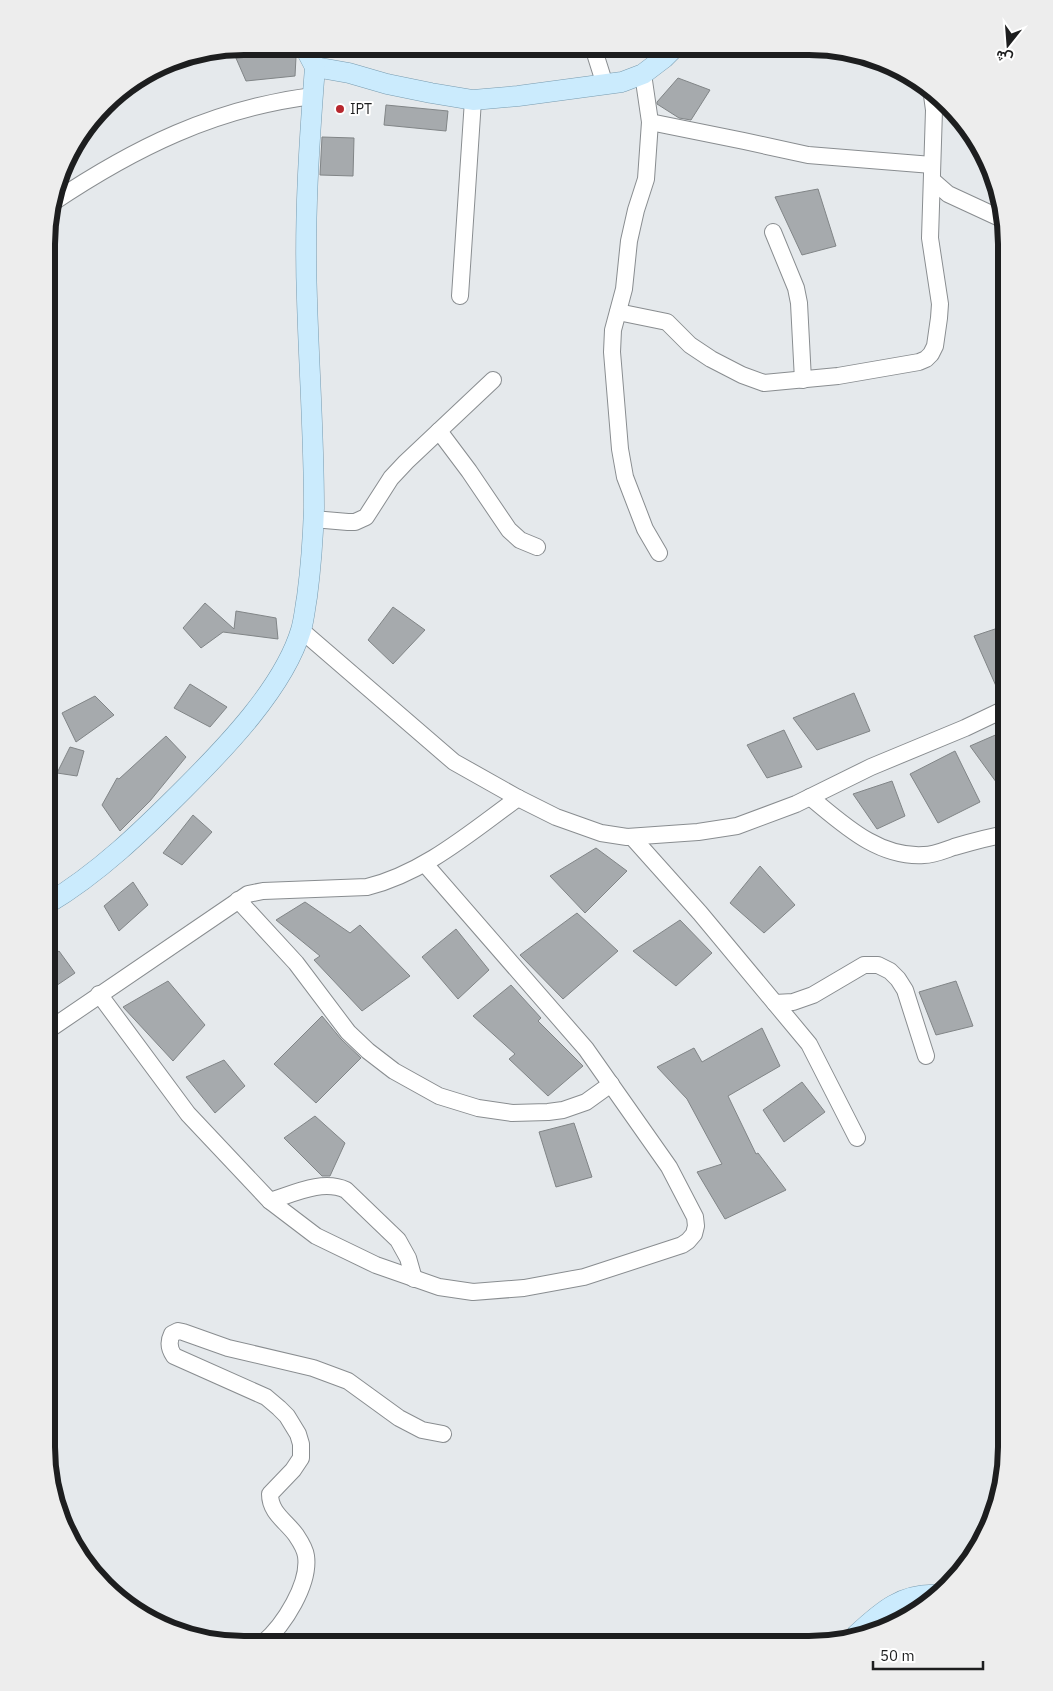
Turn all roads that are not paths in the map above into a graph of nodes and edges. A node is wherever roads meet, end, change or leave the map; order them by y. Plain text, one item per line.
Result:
1 (309, 55) edge
2 (596, 55) edge
3 (667, 55) edge
4 (315, 67) junction
5 (643, 74) junction
6 (605, 85) junction
7 (313, 96) junction
8 (473, 100) junction
9 (932, 101) edge
10 (650, 122) junction
11 (932, 172) junction
12 (61, 197) edge
13 (995, 216) edge
14 (773, 232) dead end
15 (460, 296) dead end
16 (618, 312) junction
17 (493, 380) dead end
18 (803, 380) junction
19 (439, 431) junction
20 (314, 519) junction
21 (537, 547) dead end
22 (659, 553) dead end
23 (302, 630) junction
24 (998, 712) edge
25 (810, 797) junction
26 (518, 798) junction
27 (998, 835) edge
28 (632, 837) junction
29 (425, 864) junction
30 (55, 899) edge
31 (238, 900) junction
32 (100, 994) junction
33 (775, 1003) junction
34 (55, 1026) edge
35 (926, 1056) dead end
36 (611, 1084) junction
37 (857, 1138) dead end
38 (270, 1202) junction
39 (414, 1279) junction
40 (443, 1434) dead end
41 (926, 1596) edge
42 (867, 1627) edge
43 (269, 1636) edge

1 - 4 main road
2 - 6 street
3 - 5 main road
4 - 7 main road
4 - 8 main road
5 - 6 main road
5 - 10 street
6 - 8 main road
7 - 12 street
7 - 20 main road
8 - 15 street
9 - 11 street
10 - 11 street
10 - 16 street
11 - 13 street
11 - 18 street
14 - 18 street
16 - 18 street
16 - 22 street
17 - 19 street
19 - 20 street
19 - 21 street
20 - 23 main road
23 - 26 street
23 - 30 main road
24 - 25 street
25 - 27 street
25 - 28 street
26 - 28 street
26 - 29 street
28 - 33 street
29 - 31 street
29 - 36 street
31 - 32 street
31 - 36 street
32 - 34 street
32 - 38 street
33 - 35 street
33 - 37 street
36 - 39 street
38 - 39 street
38 - 39 street
40 - 43 street
41 - 42 main road

